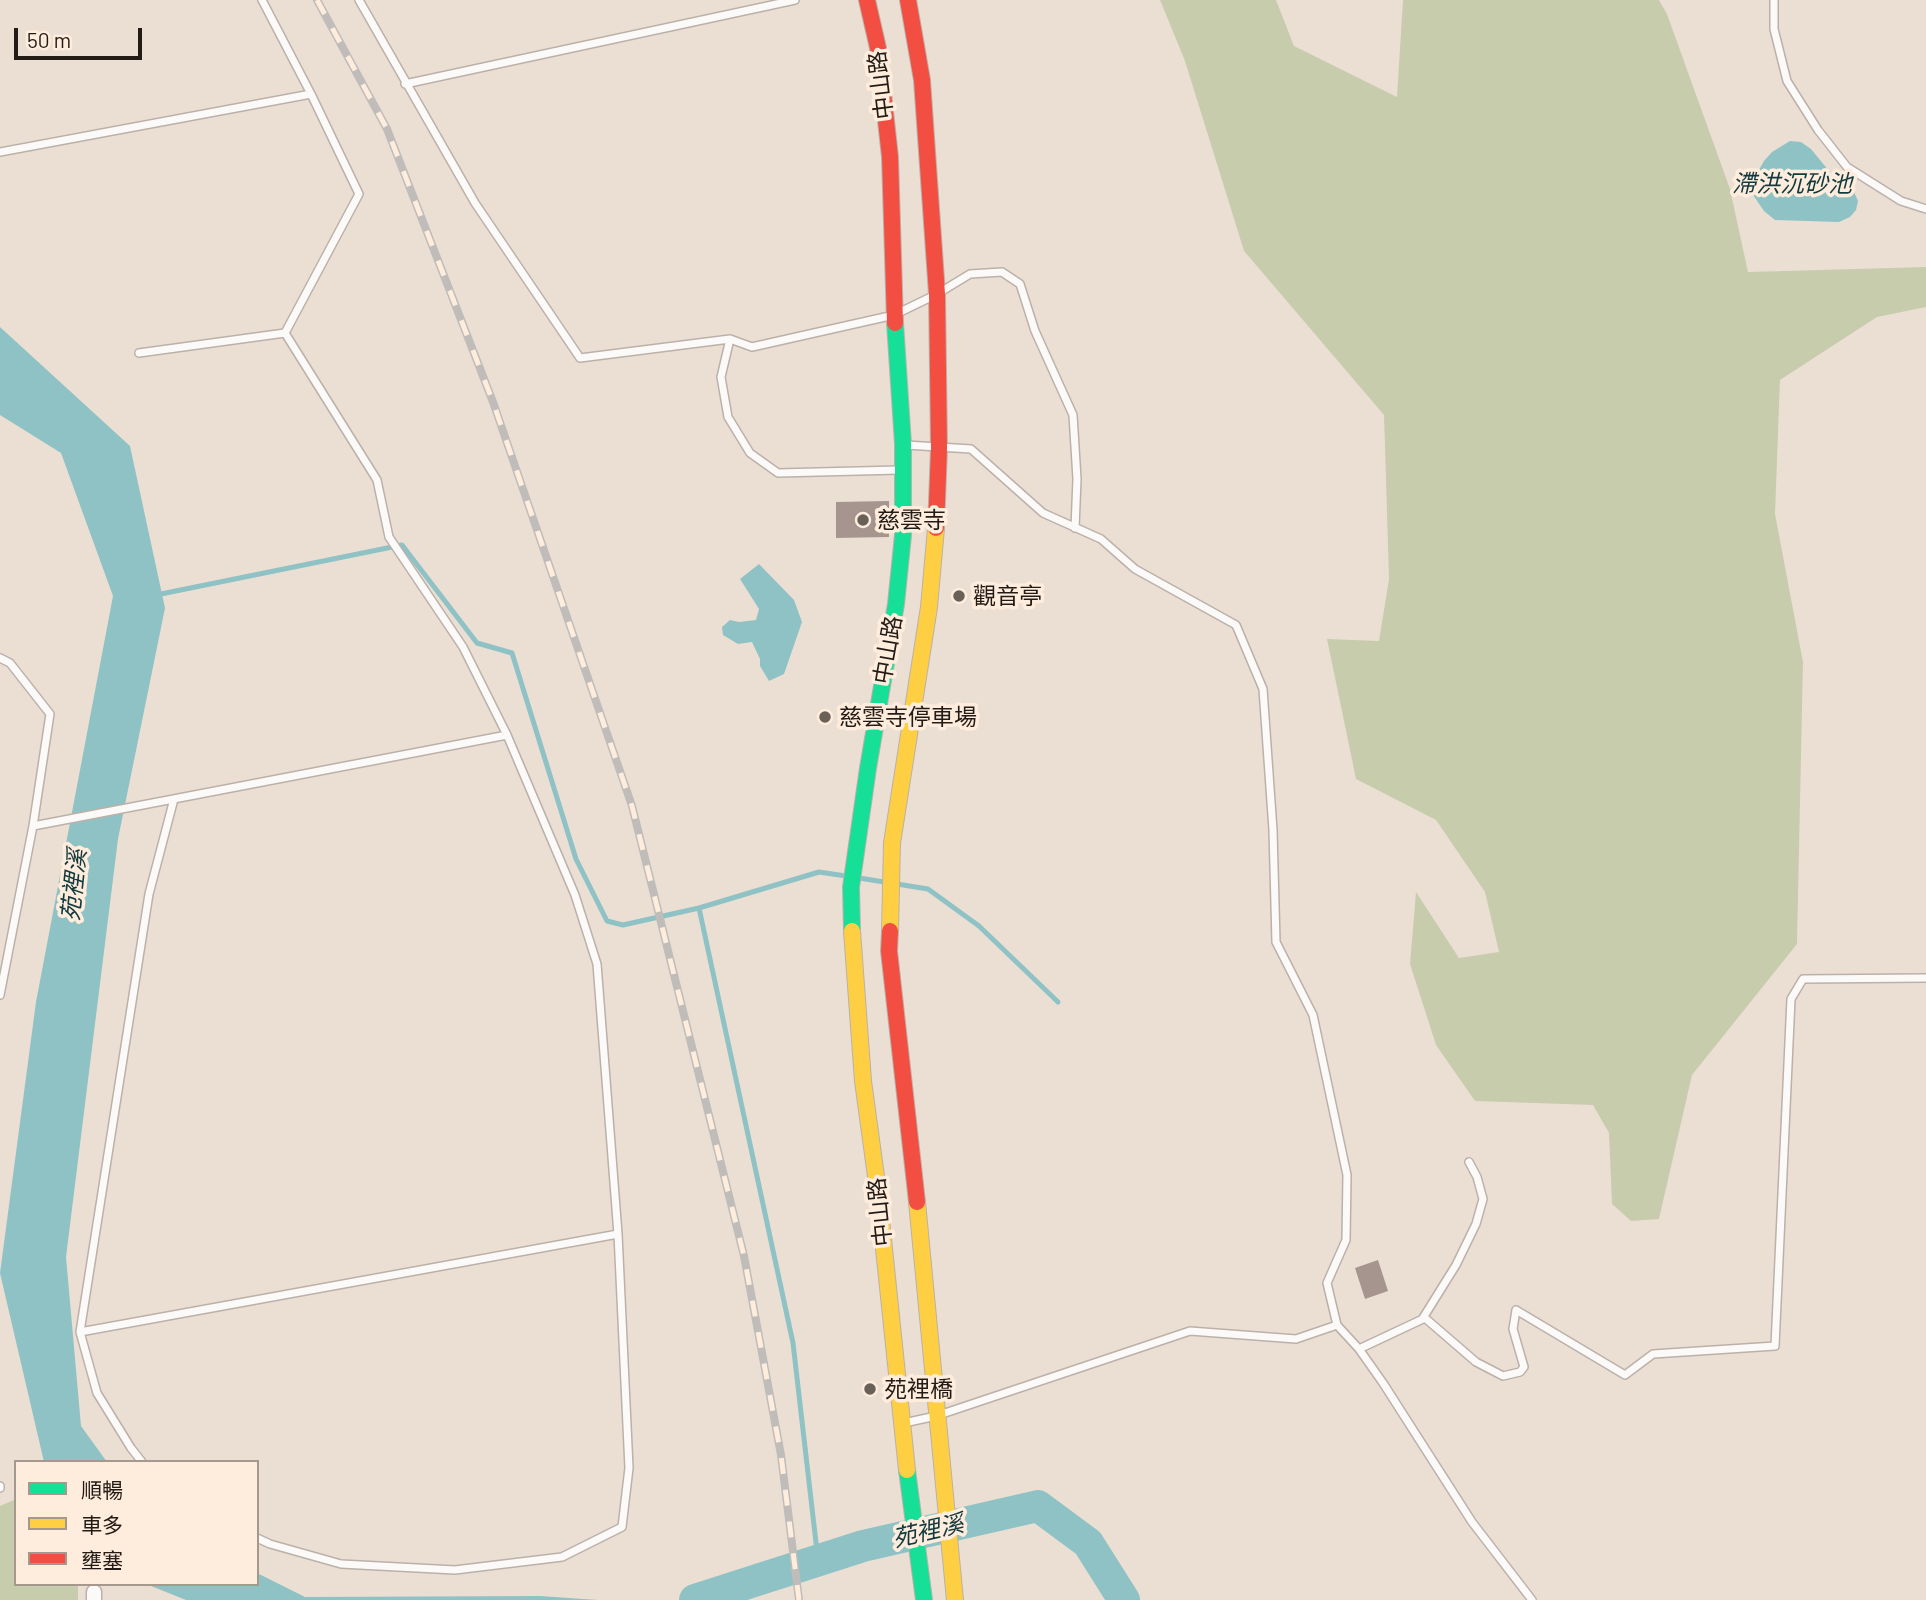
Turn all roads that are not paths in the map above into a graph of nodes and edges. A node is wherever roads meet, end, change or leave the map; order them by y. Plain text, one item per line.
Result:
1 (262, 0) edge
2 (359, 0) edge
3 (795, 0) edge
4 (867, 0) edge
5 (908, 0) edge
6 (1774, 0) edge
7 (405, 84) junction
8 (311, 94) junction
9 (0, 152) edge
10 (1926, 209) edge
11 (937, 295) junction
12 (894, 315) junction
13 (285, 333) junction
14 (730, 339) junction
15 (139, 353) dead end
16 (903, 444) junction
17 (939, 448) junction
18 (903, 470) junction
19 (1075, 528) junction
20 (913, 606) junction
21 (0, 658) edge
22 (507, 735) junction
23 (171, 800) junction
24 (33, 827) junction
25 (1926, 978) edge
26 (0, 995) edge
27 (1469, 1162) dead end
28 (618, 1234) junction
29 (1423, 1318) junction
30 (1337, 1325) junction
31 (80, 1332) junction
32 (1359, 1349) junction
33 (936, 1416) junction
34 (901, 1423) junction
35 (140, 1460) edge
36 (259, 1539) edge
37 (924, 1599) edge
38 (956, 1600) edge
39 (1532, 1600) edge

1 - 8 lane
2 - 7 lane
3 - 7 lane
4 - 12 main road, 中山路
5 - 11 main road, 中山路
6 - 10 lane
7 - 14 lane
8 - 9 lane
8 - 13 lane
11 - 12 lane
11 - 17 main road, 中山路
11 - 19 lane
12 - 14 lane
12 - 16 main road, 中山路
13 - 15 lane
13 - 22 lane
14 - 18 lane
16 - 17 lane
16 - 18 main road, 中山路
17 - 19 lane
17 - 20 main road, 中山路
18 - 20 main road, 中山路
19 - 30 lane
20 - 33 main road, 中山路
20 - 34 main road, 中山路
21 - 24 lane
22 - 23 lane
22 - 28 lane
23 - 24 lane
23 - 31 lane
24 - 26 lane
25 - 29 lane
27 - 29 lane
28 - 31 lane
28 - 36 lane
29 - 32 lane
30 - 32 lane
30 - 33 lane
31 - 35 lane
32 - 39 lane
33 - 34 lane
33 - 38 main road
34 - 37 main road

